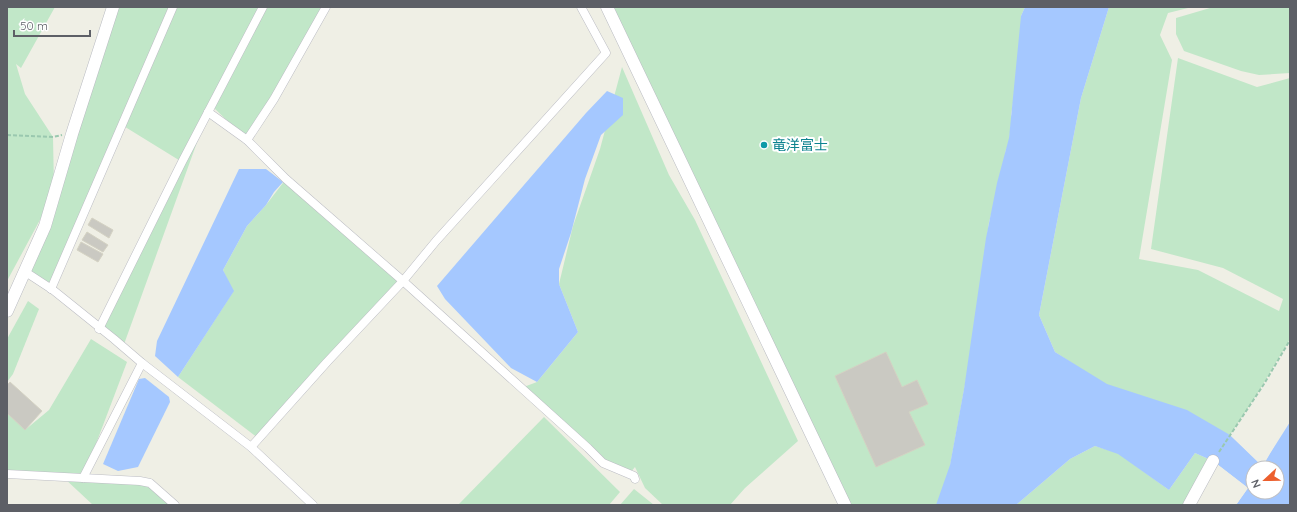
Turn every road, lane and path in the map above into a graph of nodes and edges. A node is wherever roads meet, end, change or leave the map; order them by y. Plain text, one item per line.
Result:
1 (113, 7) edge
2 (173, 7) edge
3 (263, 7) edge
4 (326, 7) edge
5 (581, 7) edge
6 (607, 7) edge
7 (208, 112) junction
8 (72, 134) junction
9 (7, 135) edge
10 (247, 140) junction
11 (24, 271) junction
12 (403, 281) junction
13 (51, 289) junction
14 (7, 311) edge
15 (99, 329) junction
16 (1290, 340) edge
17 (142, 363) junction
18 (251, 447) junction
19 (1213, 461) joint
20 (7, 474) edge
21 (83, 478) junction
22 (635, 479) dead end
23 (176, 505) edge
24 (313, 505) edge
25 (845, 505) edge
26 (1189, 505) edge

1 - 8 street
2 - 13 street
3 - 7 street
4 - 10 street
5 - 12 street
6 - 25 street
7 - 10 street
7 - 15 street
8 - 9 path
8 - 11 street
10 - 12 street
11 - 13 street
11 - 14 street
12 - 18 street
12 - 22 street
13 - 15 street
15 - 17 street
16 - 19 path
17 - 18 street
17 - 21 street
18 - 24 street
19 - 26 street
20 - 21 street
21 - 23 street

